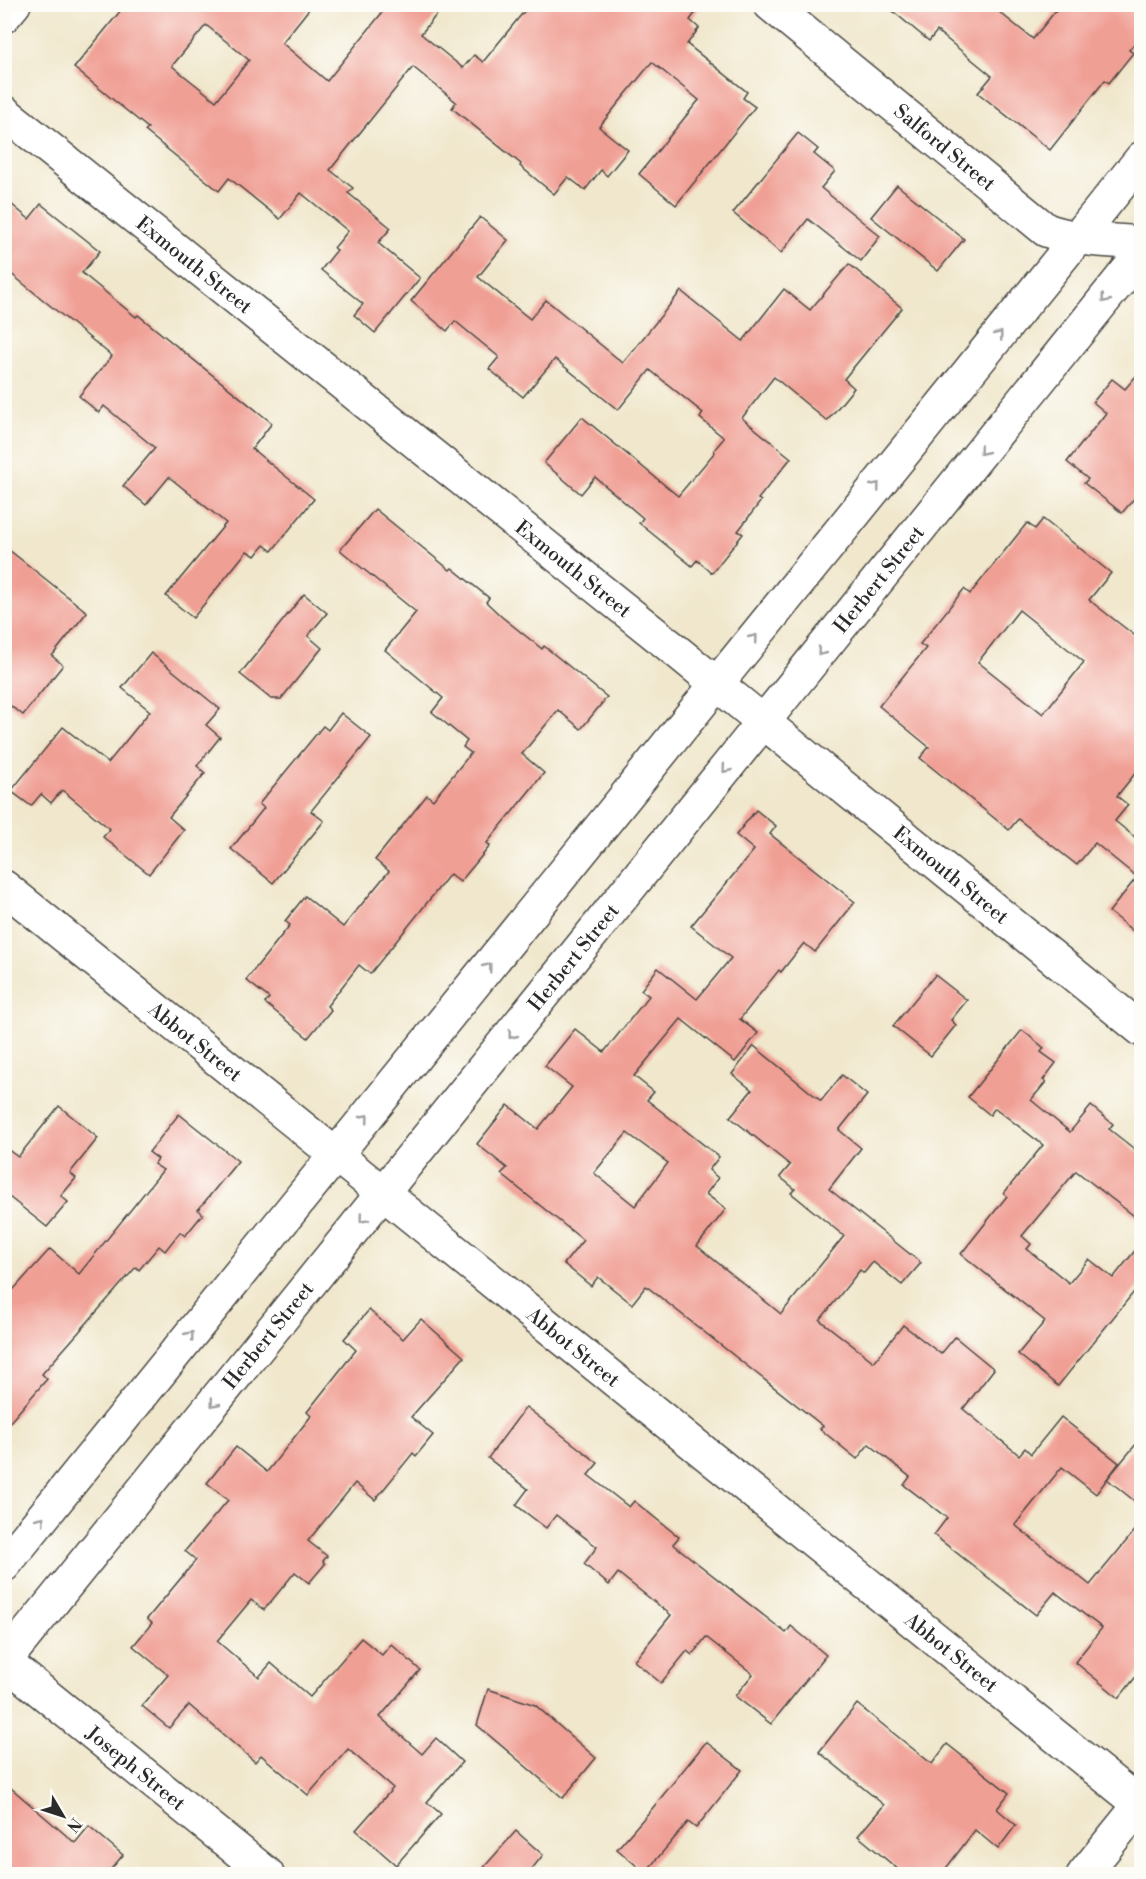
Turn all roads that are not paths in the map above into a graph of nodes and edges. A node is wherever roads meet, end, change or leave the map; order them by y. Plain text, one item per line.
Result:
1 (14, 4) edge
2 (770, 4) edge
3 (4, 16) edge
4 (4, 112) edge
5 (1142, 158) edge
6 (1077, 238) junction
7 (1142, 243) edge
8 (1142, 253) edge
9 (717, 684) junction
10 (763, 723) junction
11 (4, 887) edge
12 (1142, 1030) edge
13 (335, 1155) junction
14 (384, 1194) junction
15 (4, 1566) edge
16 (5, 1662) edge
17 (1141, 1804) edge
18 (267, 1875) edge
19 (1084, 1875) edge

1 - 3 street
2 - 6 street, Salford Street
4 - 9 street, Exmouth Street
5 - 6 street
6 - 7 street, Salford Street
9 -> 6 street
8 -> 10 street, Herbert Street
9 - 10 street, Exmouth Street
13 -> 9 street
10 - 12 street, Exmouth Street
10 -> 14 street, Herbert Street
11 - 13 street, Abbot Street
13 - 14 street, Abbot Street
15 -> 13 street
14 -> 16 street, Herbert Street
14 - 17 street, Abbot Street
16 - 18 street, Joseph Street
17 - 19 street

